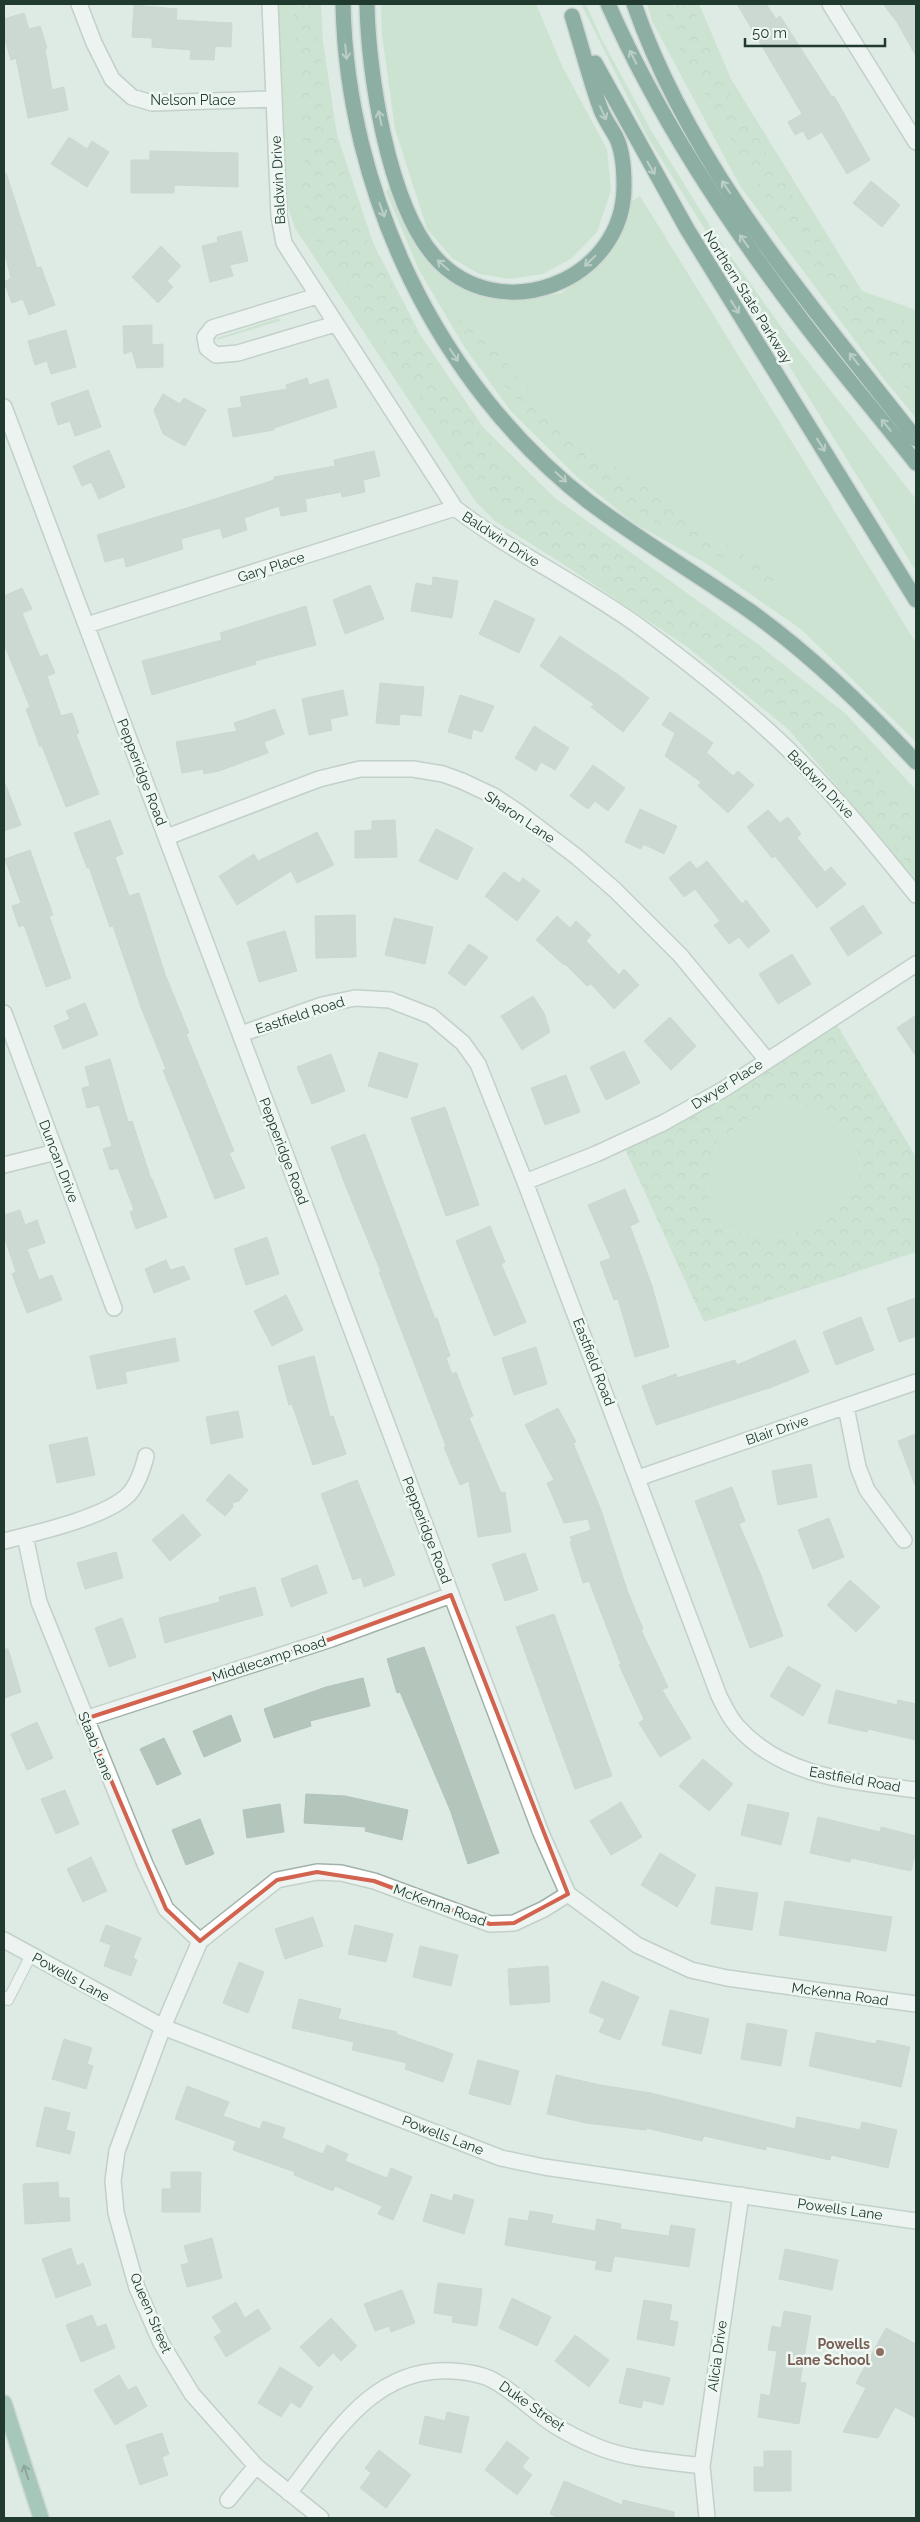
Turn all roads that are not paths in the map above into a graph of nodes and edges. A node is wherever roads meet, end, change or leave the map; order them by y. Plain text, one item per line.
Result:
1 (79, 4) edge
2 (270, 4) edge
3 (343, 4) edge
4 (367, 4) edge
5 (608, 4) edge
6 (634, 4) edge
7 (830, 4) edge
8 (569, 10) edge
9 (273, 99) junction
10 (916, 142) edge
11 (317, 296) junction
12 (335, 324) junction
13 (4, 407) edge
14 (916, 439) edge
15 (916, 463) edge
16 (455, 508) junction
17 (916, 600) edge
18 (87, 625) junction
19 (916, 762) edge
20 (167, 837) junction
21 (916, 895) edge
22 (916, 964) edge
23 (4, 1013) edge
24 (241, 1034) junction
25 (767, 1060) junction
26 (56, 1152) junction
27 (4, 1165) edge
28 (525, 1182) junction
29 (114, 1308) dead end
30 (916, 1382) edge
31 (846, 1407) junction
32 (146, 1456) dead end
33 (638, 1478) junction
34 (25, 1536) junction
35 (904, 1540) dead end
36 (4, 1542) edge
37 (451, 1595) junction
38 (85, 1719) junction
39 (916, 1790) edge
40 (568, 1894) junction
41 (4, 1940) edge
42 (200, 1941) junction
43 (31, 1955) junction
44 (4, 1997) edge
45 (916, 2004) edge
46 (163, 2027) junction
47 (741, 2195) junction
48 (916, 2221) edge
49 (4, 2403) edge
50 (256, 2466) junction
51 (702, 2466) junction
52 (289, 2493) junction
53 (228, 2500) dead end
54 (41, 2518) edge
55 (321, 2518) edge
56 (707, 2518) edge

1 - 9 street, Nelson Place
2 - 9 street, Baldwin Drive
3 -> 19 highway
8 -> 4 highway
15 -> 5 highway, Northern State Parkway
14 -> 6 highway
7 - 10 street
8 -> 17 highway, Northern State Parkway
9 - 11 street, Baldwin Drive
11 - 12 street, Baldwin Drive
11 - 12 street
12 - 16 street, Baldwin Drive
13 - 18 street, Pepperidge Road
16 - 18 street, Gary Place
16 - 21 street, Baldwin Drive
18 - 20 street, Pepperidge Road
20 - 24 street, Pepperidge Road
20 - 25 street, Sharon Lane
22 - 25 street, Dwyer Place
23 - 26 street, Duncan Drive
24 - 28 street, Eastfield Road
24 - 37 street, Pepperidge Road
25 - 28 street, Dwyer Place
26 - 27 street
26 - 29 street, Duncan Drive
28 - 33 street, Eastfield Road
30 - 31 street, Blair Drive
31 - 33 street, Blair Drive
31 - 35 street
32 - 34 street
33 - 39 street, Eastfield Road
34 - 36 street
34 - 38 street, Staab Lane
37 - 38 street, Middlecamp Road
37 - 40 street, Pepperidge Road
38 - 42 street, Staab Lane
40 - 42 street, McKenna Road
40 - 45 street, McKenna Road
41 - 43 street, Powells Lane
42 - 46 street, McKenna Road
43 - 44 lane
43 - 46 street, Powells Lane
46 - 47 street, Powells Lane
46 - 50 street, Queen Street
47 - 48 street, Powells Lane
47 - 51 street, Alicia Drive
54 -> 49 main road
50 - 52 street, Queen Street
50 - 53 street
51 - 52 street, Duke Street
51 - 56 street, Alicia Drive
52 - 55 street, Queen Street

